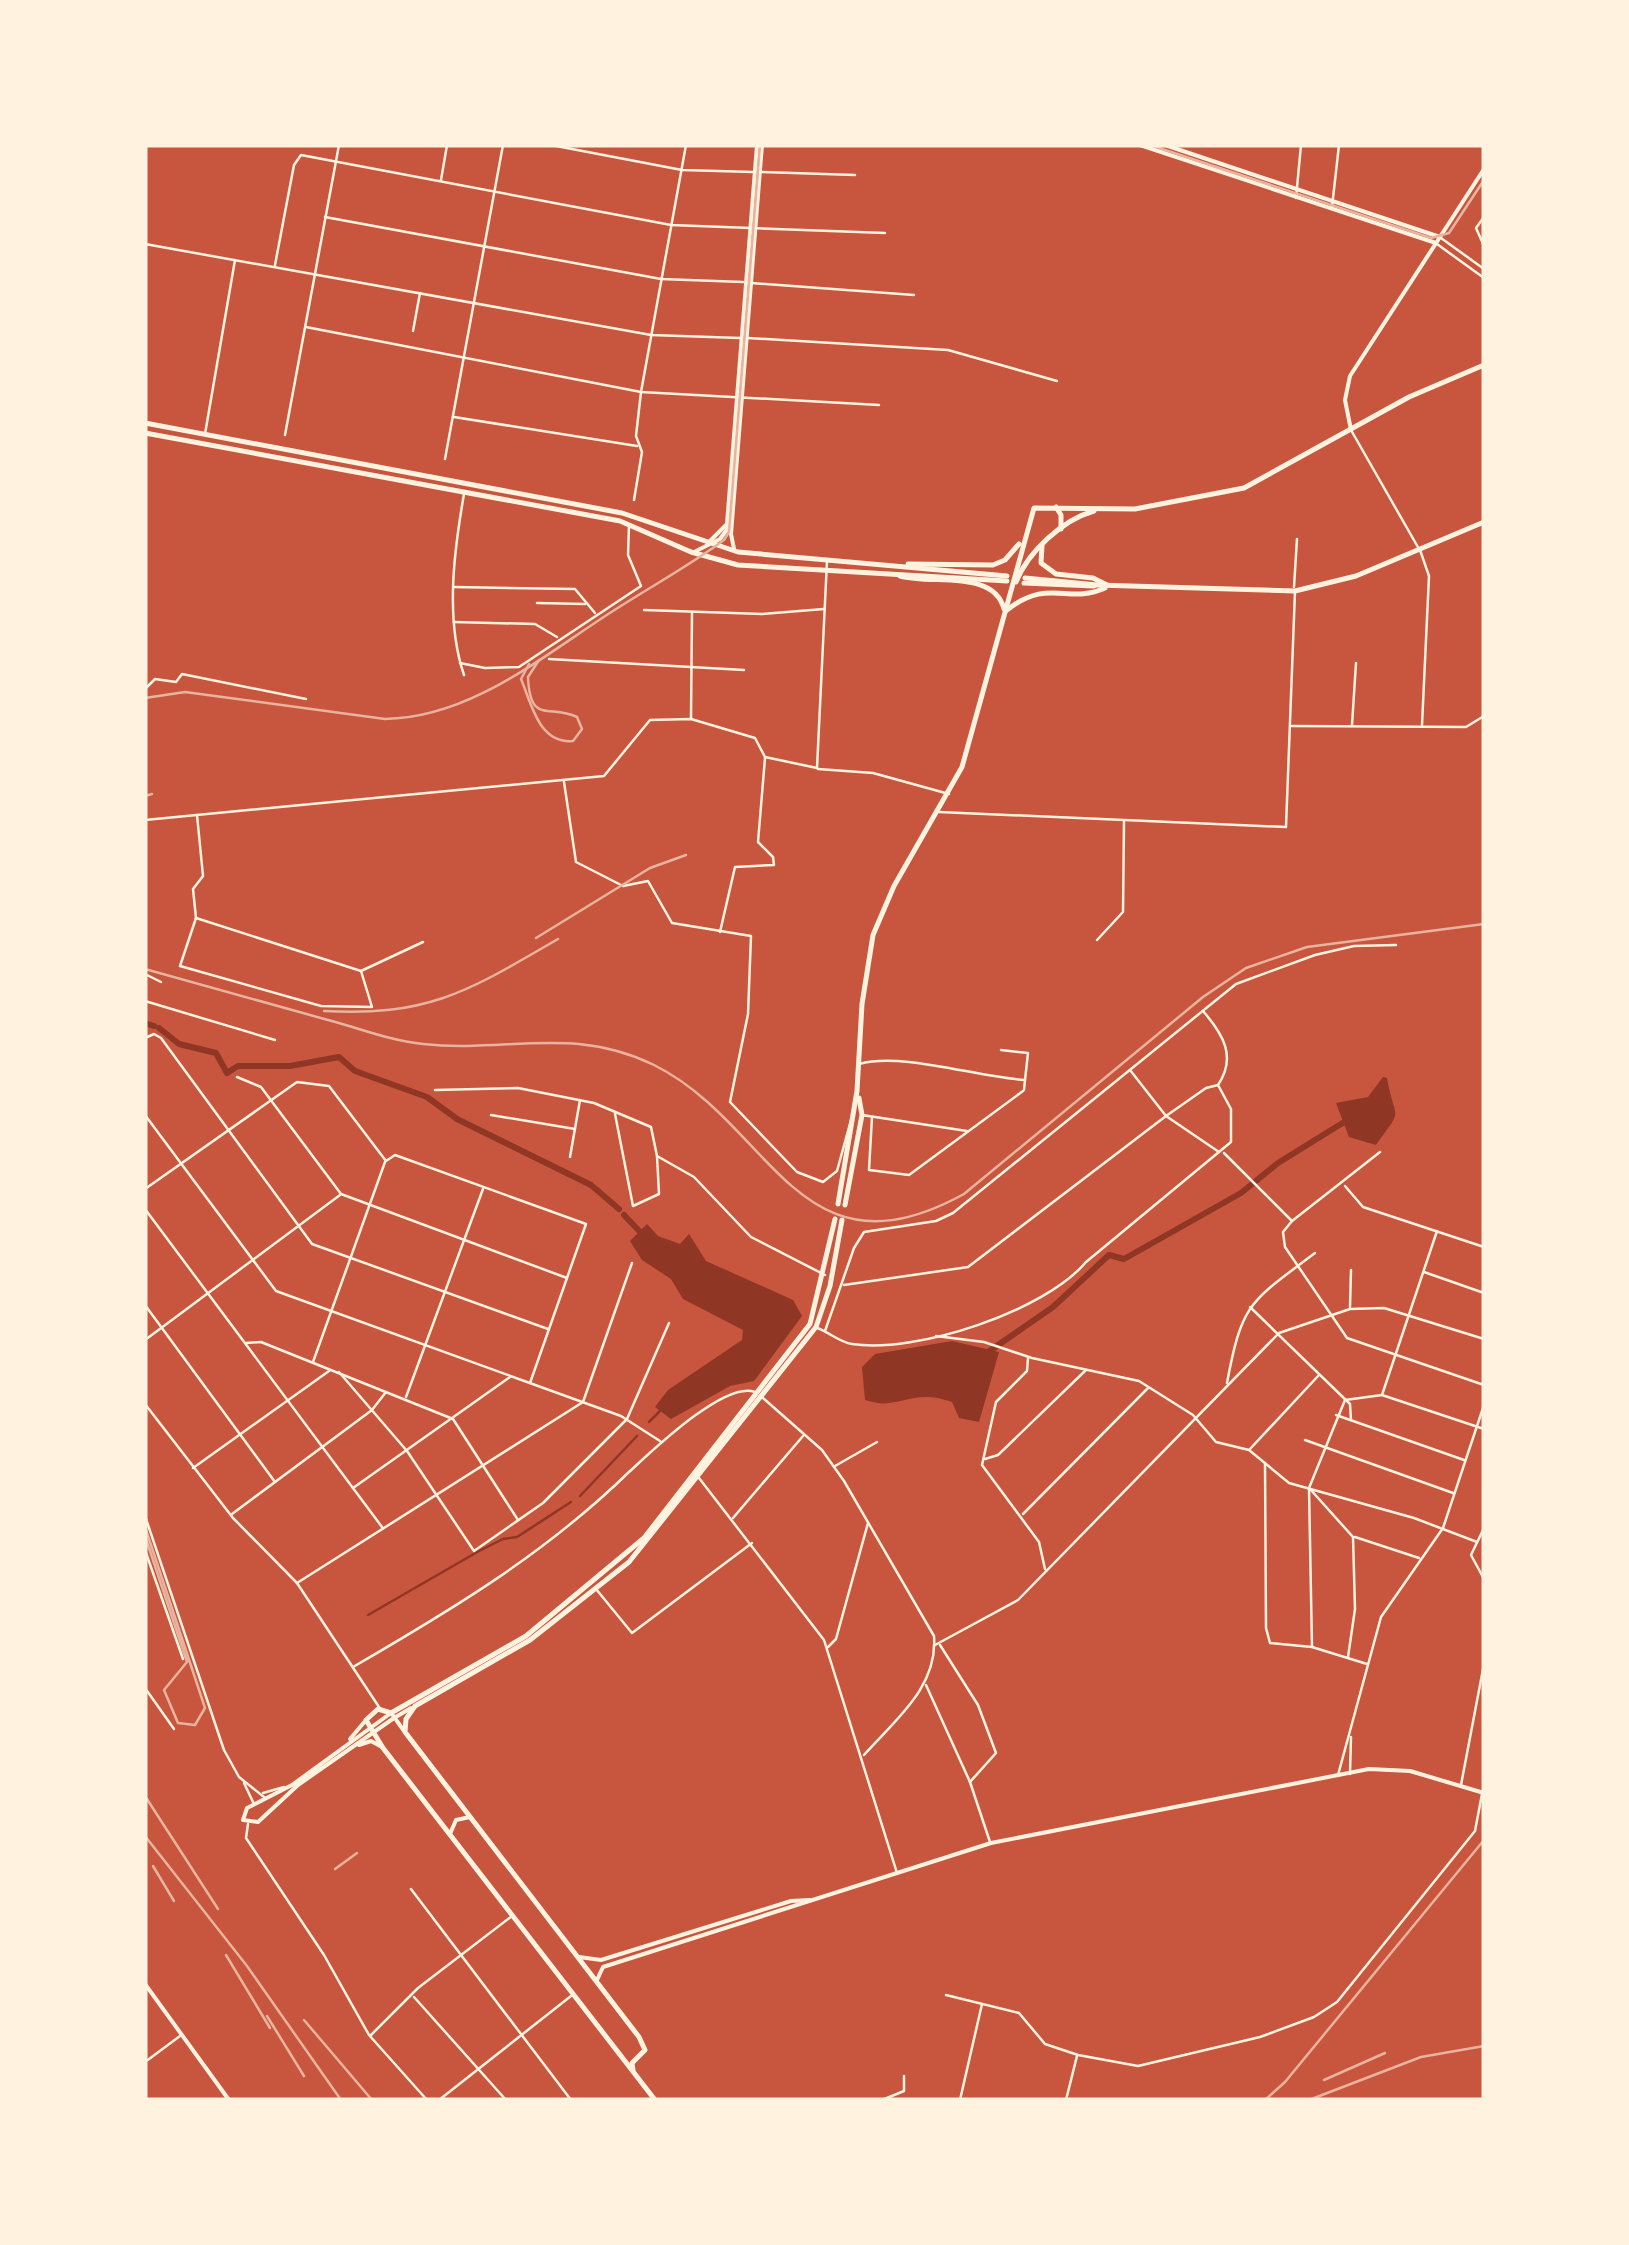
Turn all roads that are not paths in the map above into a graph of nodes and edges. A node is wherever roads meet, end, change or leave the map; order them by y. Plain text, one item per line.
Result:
1 (339, 145) edge
2 (447, 145) edge
3 (504, 145) edge
4 (551, 145) edge
5 (686, 145) edge
6 (760, 145) edge
7 (1140, 145) edge
8 (1165, 145) edge
9 (1301, 145) edge
10 (1339, 145) edge
11 (336, 162) junction
12 (1484, 169) edge
13 (682, 170) junction
14 (758, 172) junction
15 (855, 175) dead end
16 (440, 181) junction
17 (1298, 191) junction
18 (495, 192) junction
19 (1296, 198) junction
20 (1332, 201) junction
21 (1331, 208) junction
22 (1484, 217) edge
23 (326, 218) junction
24 (672, 224) junction
25 (753, 228) junction
26 (885, 232) dead end
27 (1440, 237) junction
28 (1436, 243) junction
29 (145, 244) edge
30 (1484, 246) edge
31 (485, 247) junction
32 (235, 260) junction
33 (275, 266) junction
34 (315, 274) junction
35 (1483, 274) edge
36 (661, 280) junction
37 (749, 283) junction
38 (420, 292) junction
39 (914, 295) dead end
40 (475, 303) junction
41 (306, 327) junction
42 (412, 331) dead end
43 (651, 335) junction
44 (745, 338) junction
45 (465, 357) junction
46 (146, 363) edge
47 (1484, 365) edge
48 (145, 378) edge
49 (1057, 381) dead end
50 (641, 392) junction
51 (740, 395) junction
52 (879, 404) dead end
53 (454, 417) junction
54 (738, 422) junction
55 (145, 423) edge
56 (1351, 430) junction
57 (145, 433) edge
58 (205, 435) junction
59 (285, 436) dead end
60 (638, 445) junction
61 (445, 459) dead end
62 (464, 492) junction
63 (634, 500) dead end
64 (1054, 506) junction
65 (1102, 510) junction
66 (622, 512) junction
67 (636, 516) junction
68 (620, 521) junction
69 (1484, 522) edge
70 (732, 523) junction
71 (630, 524) junction
72 (1026, 528) junction
73 (1059, 532) junction
74 (1024, 538) junction
75 (1296, 539) dead end
76 (702, 542) junction
77 (710, 545) junction
78 (1040, 547) junction
79 (1419, 550) junction
80 (691, 552) junction
81 (738, 552) junction
82 (827, 560) junction
83 (902, 564) junction
84 (826, 572) junction
85 (896, 576) junction
86 (1025, 580) dead end
87 (1095, 582) junction
88 (1110, 586) junction
89 (454, 587) junction
90 (1295, 591) junction
91 (1009, 599) junction
92 (536, 604) dead end
93 (589, 604) junction
94 (825, 609) junction
95 (644, 610) dead end
96 (692, 612) junction
97 (1005, 612) junction
98 (596, 614) junction
99 (454, 622) junction
100 (558, 638) junction
101 (549, 660) dead end
102 (1356, 662) dead end
103 (460, 663) junction
104 (691, 668) junction
105 (744, 670) dead end
106 (464, 675) dead end
107 (145, 689) edge
108 (306, 700) dead end
109 (1484, 716) edge
110 (690, 719) junction
111 (1290, 726) junction
112 (1352, 726) junction
113 (1422, 727) junction
114 (765, 757) junction
115 (816, 768) junction
116 (564, 781) junction
117 (950, 794) junction
118 (939, 812) junction
119 (197, 814) junction
120 (145, 820) edge
121 (1124, 822) junction
122 (196, 918) junction
123 (720, 932) junction
124 (1097, 940) dead end
125 (422, 942) dead end
126 (1396, 946) dead end
127 (361, 971) junction
128 (145, 974) edge
129 (161, 982) dead end
130 (145, 1001) edge
131 (1202, 1010) junction
132 (145, 1038) edge
133 (274, 1040) dead end
134 (1001, 1050) dead end
135 (857, 1064) junction
136 (1130, 1069) junction
137 (237, 1076) dead end
138 (1025, 1080) junction
139 (1218, 1085) junction
140 (435, 1090) dead end
141 (857, 1090) junction
142 (270, 1098) junction
143 (580, 1100) junction
144 (615, 1113) junction
145 (491, 1114) dead end
146 (854, 1114) junction
147 (145, 1115) edge
148 (1166, 1116) junction
149 (872, 1117) junction
150 (862, 1119) junction
151 (575, 1129) junction
152 (225, 1130) junction
153 (968, 1132) junction
154 (1380, 1152) dead end
155 (1221, 1153) junction
156 (657, 1156) junction
157 (570, 1157) dead end
158 (386, 1161) junction
159 (181, 1163) junction
160 (1344, 1184) junction
161 (484, 1186) junction
162 (145, 1189) edge
163 (341, 1194) junction
164 (370, 1205) junction
165 (145, 1209) edge
166 (1294, 1220) junction
167 (297, 1227) junction
168 (1437, 1231) junction
169 (464, 1239) junction
170 (1484, 1248) edge
171 (1315, 1253) dead end
172 (350, 1258) junction
173 (253, 1260) junction
174 (632, 1263) dead end
175 (1297, 1266) junction
176 (1351, 1270) dead end
177 (1423, 1272) junction
178 (824, 1275) junction
179 (568, 1278) junction
180 (842, 1285) junction
181 (445, 1292) junction
182 (208, 1293) junction
183 (1484, 1293) edge
184 (145, 1305) edge
185 (1250, 1306) junction
186 (1350, 1308) junction
187 (331, 1311) junction
188 (1328, 1314) junction
189 (1408, 1315) junction
190 (669, 1323) dead end
191 (816, 1327) junction
192 (162, 1328) junction
193 (550, 1330) junction
194 (825, 1331) junction
195 (1279, 1333) junction
196 (930, 1336) junction
197 (1484, 1339) edge
198 (145, 1340) edge
199 (245, 1343) junction
200 (425, 1346) junction
201 (1396, 1354) junction
202 (1028, 1357) junction
203 (312, 1362) junction
204 (331, 1369) junction
205 (1087, 1369) junction
206 (339, 1372) junction
207 (1319, 1375) junction
208 (511, 1376) junction
209 (530, 1384) junction
210 (1226, 1385) junction
211 (1484, 1385) edge
212 (1149, 1387) junction
213 (387, 1392) junction
214 (1382, 1394) junction
215 (760, 1396) junction
216 (406, 1399) junction
217 (1345, 1400) junction
218 (288, 1401) junction
219 (583, 1402) junction
220 (145, 1404) edge
221 (1484, 1405) edge
222 (372, 1410) junction
223 (1336, 1415) junction
224 (453, 1419) junction
225 (626, 1419) junction
226 (1196, 1420) junction
227 (1351, 1420) junction
228 (1477, 1426) junction
229 (1484, 1429) edge
230 (804, 1434) junction
231 (241, 1436) junction
232 (1304, 1440) dead end
233 (660, 1441) junction
234 (877, 1442) dead end
235 (322, 1447) junction
236 (1324, 1448) junction
237 (1249, 1450) junction
238 (406, 1451) junction
239 (983, 1460) junction
240 (1465, 1461) junction
241 (1265, 1463) junction
242 (485, 1464) junction
243 (834, 1467) junction
244 (192, 1468) junction
245 (699, 1478) junction
246 (275, 1482) junction
247 (353, 1488) junction
248 (1309, 1488) junction
249 (1454, 1493) junction
250 (435, 1496) junction
251 (231, 1514) junction
252 (1022, 1515) junction
253 (145, 1516) edge
254 (733, 1518) junction
255 (519, 1521) junction
256 (868, 1522) junction
257 (383, 1528) junction
258 (1443, 1528) junction
259 (1484, 1528) edge
260 (1354, 1537) junction
261 (1477, 1542) junction
262 (752, 1543) junction
263 (145, 1550) edge
264 (1421, 1558) junction
265 (1045, 1570) junction
266 (1484, 1579) edge
267 (297, 1583) junction
268 (594, 1586) junction
269 (937, 1644) junction
270 (1312, 1646) junction
271 (827, 1648) junction
272 (182, 1658) dead end
273 (1348, 1658) junction
274 (1484, 1664) edge
275 (1368, 1665) junction
276 (353, 1667) junction
277 (926, 1685) junction
278 (145, 1688) edge
279 (1476, 1702) junction
280 (1484, 1705) edge
281 (416, 1706) junction
282 (378, 1709) junction
283 (393, 1715) junction
284 (366, 1720) junction
285 (174, 1729) dead end
286 (1351, 1730) junction
287 (371, 1731) junction
288 (404, 1732) junction
289 (348, 1746) junction
290 (383, 1748) junction
291 (863, 1756) junction
292 (1350, 1774) junction
293 (1338, 1777) junction
294 (244, 1781) junction
295 (970, 1782) junction
296 (1461, 1786) junction
297 (1483, 1792) edge
298 (263, 1795) junction
299 (254, 1803) junction
300 (273, 1810) junction
301 (470, 1817) junction
302 (248, 1824) junction
303 (450, 1835) junction
304 (991, 1843) junction
305 (897, 1875) junction
306 (411, 1889) dead end
307 (792, 1904) junction
308 (512, 1916) junction
309 (461, 1955) junction
310 (576, 1955) junction
311 (601, 1960) junction
312 (604, 1967) junction
313 (597, 1980) junction
314 (145, 1984) edge
315 (573, 1994) junction
316 (946, 1994) dead end
317 (413, 1996) junction
318 (982, 2004) junction
319 (520, 2033) junction
320 (181, 2035) junction
321 (369, 2035) junction
322 (1078, 2055) junction
323 (622, 2058) junction
324 (634, 2060) junction
325 (145, 2062) edge
326 (477, 2066) junction
327 (634, 2073) junction
328 (904, 2076) dead end
329 (229, 2100) edge
330 (427, 2100) edge
331 (439, 2100) edge
332 (506, 2100) edge
333 (571, 2100) edge
334 (654, 2100) edge
335 (882, 2100) edge
336 (960, 2100) edge
337 (1066, 2100) edge

1 - 11 street
2 - 16 street
3 - 18 street
4 - 13 street
5 - 13 street
6 - 14 main road
7 - 19 main road
8 - 17 main road
9 - 17 street
10 - 20 street
11 - 16 street
11 - 23 street
11 - 33 street
12 - 27 main road
13 - 14 street
13 - 24 street
14 - 15 street
14 - 25 main road
16 - 18 street
17 - 19 street
17 - 20 main road
18 - 24 street
18 - 31 street
19 - 21 main road
20 - 21 street
20 - 27 main road
21 - 28 main road
22 - 30 street
23 - 31 street
23 - 34 street
24 - 25 street
24 - 36 street
25 - 26 street
25 - 37 main road
27 - 28 main road
27 - 35 street
28 - 35 street
28 - 56 main road
29 - 32 street
31 - 36 street
31 - 40 street
32 - 33 street
32 - 58 street
33 - 34 street
34 - 38 street
34 - 41 street
36 - 37 street
36 - 43 street
37 - 39 street
37 - 44 main road
38 - 40 street
38 - 42 street
40 - 43 street
40 - 45 street
41 - 45 street
41 - 59 street
43 - 44 street
43 - 50 street
44 - 49 street
44 - 51 main road
45 - 50 street
45 - 53 street
46 - 48 street
47 - 56 main road
50 - 51 street
50 - 60 street
51 - 52 street
51 - 54 main road
53 - 60 street
53 - 61 street
54 - 70 main road
54 - 76 main road
55 - 58 main road
56 - 65 main road
56 - 79 street
57 - 62 main road
58 - 66 main road
60 - 63 street
62 - 68 main road
62 - 89 street
64 - 65 main road
64 - 72 main road
64 - 73 main road
65 - 73 main road
66 - 67 main road
66 - 68 main road
67 - 71 main road
67 - 76 main road
68 - 71 main road
69 - 79 main road
70 - 77 main road
70 - 81 main road
71 - 80 main road
71 - 98 street
72 - 74 main road
72 - 83 main road
73 - 78 main road
74 - 78 main road
74 - 91 main road
75 - 90 street
76 - 77 main road
77 - 80 main road
77 - 81 main road
78 - 87 main road
78 - 91 main road
79 - 90 main road
79 - 113 street
80 - 84 main road
81 - 82 main road
82 - 83 main road
82 - 84 street
83 - 85 main road
84 - 85 main road
84 - 94 street
85 - 97 main road
86 - 87 main road
87 - 88 main road
88 - 90 main road
88 - 97 main road
89 - 93 street
89 - 99 street
90 - 111 street
91 - 97 main road
92 - 93 street
93 - 98 street
94 - 96 street
94 - 115 street
95 - 96 street
96 - 104 street
97 - 117 main road
98 - 100 street
99 - 100 street
99 - 103 street
100 - 103 street
101 - 104 street
102 - 112 street
103 - 106 street
104 - 105 street
104 - 110 street
107 - 108 street
109 - 113 street
110 - 114 street
110 - 116 street
111 - 112 street
111 - 121 street
112 - 113 street
114 - 115 street
114 - 123 street
115 - 117 street
116 - 119 street
116 - 123 street
117 - 118 main road
118 - 121 street
118 - 135 main road
119 - 120 street
119 - 122 street
121 - 124 street
122 - 127 street
122 - 127 street
123 - 146 street
125 - 127 street
126 - 131 street
128 - 129 street
130 - 133 street
131 - 136 street
131 - 139 street
132 - 152 street
134 - 138 street
135 - 138 street
135 - 141 main road
136 - 148 street
136 - 180 street
137 - 142 street
138 - 153 street
139 - 148 street
139 - 155 street
140 - 143 street
141 - 146 main road
141 - 150 main road
142 - 152 street
142 - 158 street
142 - 163 street
143 - 144 street
143 - 151 street
144 - 156 street
144 - 156 street
145 - 151 street
146 - 150 main road
146 - 150 main road
147 - 159 street
148 - 155 street
148 - 180 street
149 - 150 street
149 - 153 street
149 - 153 street
151 - 157 street
152 - 159 street
152 - 167 street
154 - 160 street
155 - 166 street
155 - 196 street
156 - 178 street
158 - 161 street
158 - 164 street
159 - 162 street
159 - 173 street
160 - 166 street
160 - 168 street
161 - 169 street
161 - 179 street
163 - 164 street
163 - 167 street
164 - 169 street
164 - 172 street
165 - 182 street
166 - 175 street
167 - 172 street
167 - 173 street
168 - 170 street
168 - 177 street
169 - 179 street
169 - 181 street
171 - 175 street
172 - 181 street
172 - 187 street
173 - 182 street
173 - 187 street
174 - 219 street
175 - 185 street
175 - 188 street
176 - 186 street
177 - 183 street
177 - 189 street
178 - 191 main road
178 - 215 main road
179 - 193 street
180 - 194 street
181 - 193 street
181 - 200 street
182 - 192 street
182 - 199 street
184 - 192 street
185 - 195 street
185 - 210 street
186 - 188 street
186 - 189 street
187 - 200 street
187 - 203 street
188 - 195 street
188 - 201 street
189 - 197 street
189 - 201 street
190 - 225 street
191 - 194 street
191 - 215 main road
192 - 198 street
192 - 231 street
193 - 209 street
194 - 196 street
195 - 207 street
195 - 210 street
196 - 202 street
199 - 203 street
199 - 218 street
200 - 208 street
200 - 216 street
201 - 211 street
201 - 214 street
202 - 205 street
202 - 239 street
203 - 204 street
204 - 206 street
204 - 218 street
205 - 212 street
205 - 239 street
206 - 213 street
206 - 222 street
207 - 217 street
207 - 237 street
208 - 209 street
208 - 224 street
209 - 219 street
210 - 226 street
212 - 226 street
212 - 252 street
213 - 216 street
213 - 222 street
214 - 217 street
214 - 228 street
215 - 230 street
215 - 233 street
215 - 245 main road
215 - 268 main road
216 - 224 street
217 - 223 street
217 - 227 street
218 - 231 street
218 - 235 street
219 - 225 street
219 - 242 street
220 - 244 street
221 - 228 street
222 - 235 street
222 - 238 street
223 - 227 street
223 - 236 street
224 - 238 street
224 - 242 street
225 - 233 street
225 - 255 street
226 - 237 street
226 - 265 street
227 - 240 street
228 - 229 street
228 - 240 street
230 - 243 street
230 - 254 street
231 - 244 street
231 - 246 street
232 - 236 street
233 - 276 street
234 - 243 street
235 - 246 street
235 - 247 street
236 - 248 street
236 - 249 street
237 - 241 street
238 - 247 street
238 - 250 street
239 - 252 street
240 - 249 street
241 - 248 street
241 - 270 street
242 - 250 street
242 - 255 street
243 - 256 street
244 - 251 street
245 - 254 street
245 - 268 main road
246 - 251 street
247 - 257 street
248 - 258 street
248 - 260 street
248 - 270 street
249 - 258 street
250 - 255 street
250 - 257 street
251 - 267 street
252 - 265 street
253 - 294 street
254 - 262 street
256 - 269 street
256 - 271 street
257 - 267 street
258 - 261 street
258 - 264 street
259 - 261 street
260 - 264 street
260 - 273 street
261 - 266 street
262 - 268 street
262 - 271 street
263 - 272 street
264 - 275 street
265 - 269 street
267 - 276 street
268 - 281 main road
268 - 283 main road
269 - 277 street
269 - 295 street
270 - 273 street
271 - 291 street
273 - 275 street
274 - 279 street
275 - 286 street
276 - 282 street
277 - 291 street
277 - 295 street
278 - 285 street
279 - 280 street
279 - 296 street
281 - 283 main road
281 - 288 main road
282 - 283 main road
282 - 284 main road
283 - 287 main road
283 - 288 main road
284 - 287 main road
284 - 289 main road
286 - 292 street
286 - 293 street
287 - 289 main road
287 - 290 main road
288 - 301 main road
289 - 290 main road
289 - 298 main road
289 - 300 main road
290 - 303 main road
291 - 305 street
292 - 293 main road
292 - 296 main road
293 - 304 main road
294 - 298 street
294 - 299 street
295 - 304 street
296 - 297 main road
297 - 322 street
298 - 299 main road
298 - 300 street
299 - 302 main road
300 - 302 main road
301 - 303 main road
301 - 310 main road
302 - 321 street
303 - 308 main road
304 - 305 main road
305 - 307 main road
306 - 309 street
307 - 311 main road
307 - 312 main road
308 - 309 street
308 - 315 main road
309 - 317 street
309 - 319 street
310 - 311 main road
310 - 313 main road
311 - 312 main road
312 - 313 main road
313 - 324 main road
314 - 320 main road
315 - 319 street
315 - 323 main road
316 - 318 street
317 - 321 street
317 - 326 street
318 - 322 street
318 - 336 street
319 - 326 street
319 - 333 street
320 - 325 street
320 - 329 main road
321 - 330 street
322 - 337 street
323 - 324 main road
323 - 327 main road
324 - 327 main road
326 - 331 street
326 - 332 street
327 - 334 main road
328 - 335 street

